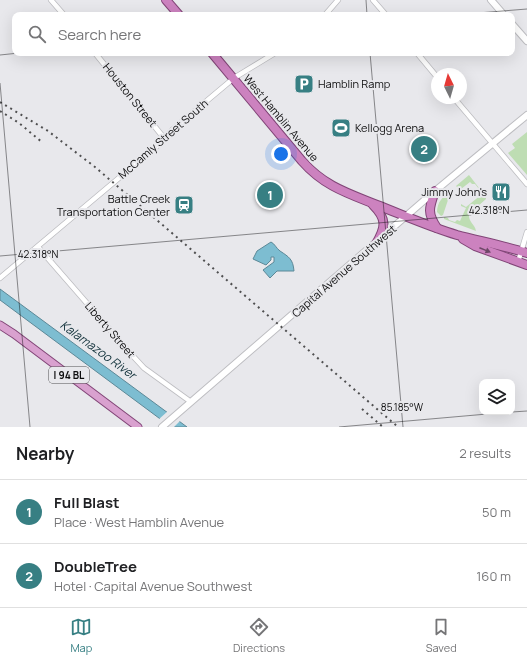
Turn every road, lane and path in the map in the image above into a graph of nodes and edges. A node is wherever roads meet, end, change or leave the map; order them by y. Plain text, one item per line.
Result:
1 (51, 0) edge
2 (166, 0) edge
3 (338, 0) edge
4 (374, 0) edge
5 (491, 0) edge
6 (61, 12) edge
7 (176, 12) edge
8 (328, 12) edge
9 (384, 12) edge
10 (501, 12) edge
11 (515, 27) edge
12 (527, 41) edge
13 (97, 56) edge
14 (215, 56) edge
15 (270, 56) edge
16 (420, 56) edge
17 (431, 69) edge
18 (234, 78) junction
19 (459, 104) edge
20 (527, 115) edge
21 (164, 138) junction
22 (492, 143) junction
23 (527, 184) edge
24 (435, 191) junction
25 (372, 203) junction
26 (406, 217) junction
27 (437, 228) junction
28 (527, 232) edge
29 (455, 234) junction
30 (376, 244) junction
31 (38, 247) junction
32 (524, 252) edge
33 (518, 262) junction
34 (527, 265) edge
35 (0, 278) edge
36 (0, 325) edge
37 (191, 402) junction
38 (162, 426) edge
39 (138, 427) edge

1 - 6 street
2 - 7 highway
3 - 8 street
4 - 9 street
5 - 10 street
11 - 12 street
13 - 21 street, Houston Street
14 - 18 highway, West Hamblin Avenue
15 - 18 street, McCamly Street South
16 - 17 street
18 - 21 street, McCamly Street South
18 - 25 highway, West Hamblin Avenue
19 - 22 street
20 - 22 street, Capital Avenue Southwest
21 - 31 street, McCamly Street South
22 - 23 street
22 - 24 street, Capital Avenue Southwest
24 - 26 street, Capital Avenue Southwest
24 - 27 highway
25 - 26 highway, West Hamblin Avenue
25 - 30 highway
26 - 27 highway, West Hamblin Avenue
26 - 30 street, Capital Avenue Southwest
27 - 29 highway, West Hamblin Avenue
28 - 32 street
29 - 32 highway
29 -> 33 highway
30 - 37 street, Capital Avenue Southwest
31 - 35 street, McCamly Street South
31 - 37 street, Liberty Street
32 - 33 street
33 - 34 highway
36 - 39 main road, I 94 BL
37 - 38 street, Capital Avenue Southwest

